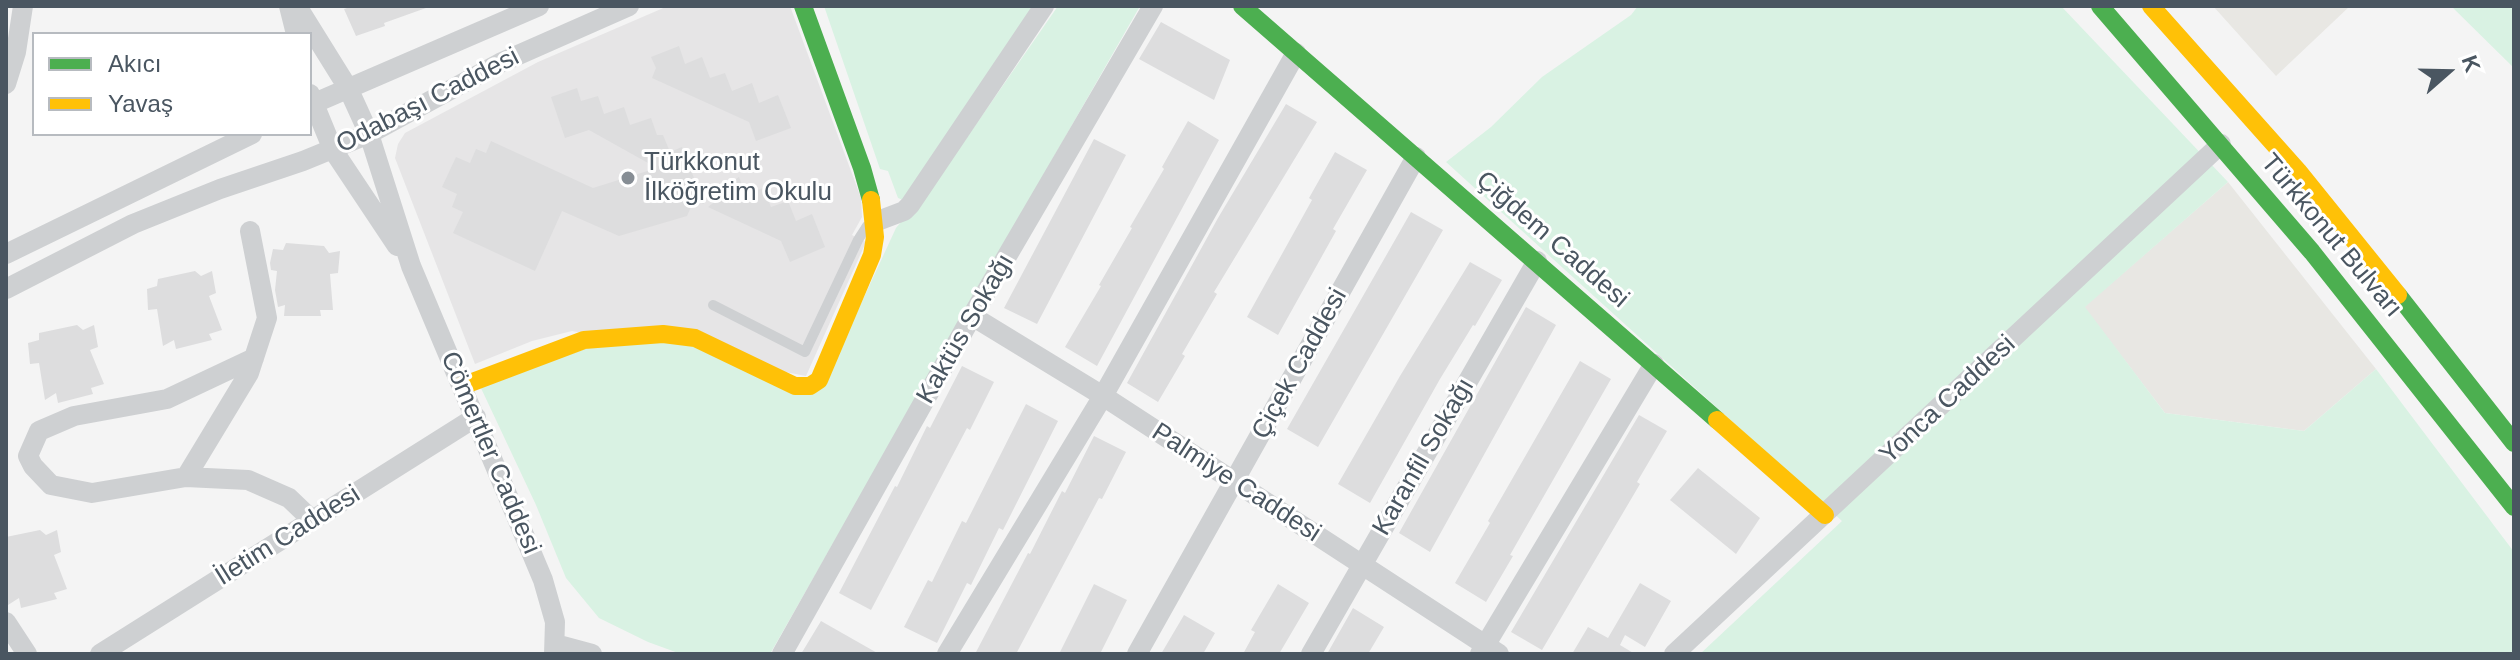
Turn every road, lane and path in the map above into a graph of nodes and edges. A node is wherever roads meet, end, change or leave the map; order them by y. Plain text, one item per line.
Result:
1 (23, 6) edge
2 (289, 6) edge
3 (297, 6) edge
4 (539, 6) edge
5 (629, 6) edge
6 (803, 6) edge
7 (1044, 6) edge
8 (1153, 6) edge
9 (1242, 6) edge
10 (2100, 6) edge
11 (2151, 6) edge
12 (296, 32) edge
13 (1296, 53) junction
14 (6, 84) edge
15 (348, 88) junction
16 (312, 101) edge
17 (312, 103) edge
18 (369, 134) junction
19 (248, 136) edge
20 (2221, 144) junction
21 (333, 150) junction
22 (1416, 157) junction
23 (875, 222) junction
24 (250, 231) dead end
25 (6, 254) edge
26 (1537, 261) junction
27 (411, 266) junction
28 (6, 289) edge
29 (713, 305) dead end
30 (972, 316) junction
31 (254, 358) junction
32 (1654, 364) junction
33 (462, 386) junction
34 (1103, 396) junction
35 (476, 417) junction
36 (2514, 443) edge
37 (186, 477) junction
38 (1234, 482) junction
39 (2514, 507) edge
40 (1825, 515) junction
41 (312, 520) junction
42 (1362, 565) junction
43 (6, 622) edge
44 (554, 649) edge
45 (1488, 651) edge
46 (27, 654) edge
47 (100, 654) edge
48 (592, 654) edge
49 (782, 654) edge
50 (947, 654) edge
51 (1137, 654) edge
52 (1311, 654) edge
53 (1674, 654) edge

1 - 14 street
2 - 12 street
3 - 15 street, Cömertler Caddesi
4 - 15 street, Odabaşı Caddesi
5 - 18 street, Odabaşı Caddesi
6 - 23 street
7 - 23 street
8 - 30 street, Kaktüs Sokağı
9 - 13 street, Çiğdem Caddesi
10 - 20 street, Türkkonut Bulvarı
11 - 36 street, Türkkonut Bulvarı
13 - 22 street, Çiğdem Caddesi
13 - 34 street
15 - 16 street, Odabaşı Caddesi
15 - 18 street, Cömertler Caddesi
17 - 21 street, Cömertler Caddesi
18 - 21 street, Odabaşı Caddesi
18 - 27 street, Cömertler Caddesi
19 - 25 street
20 - 39 street, Türkkonut Bulvarı
20 - 40 street, Yonca Caddesi
21 - 27 street, Cömertler Caddesi
21 - 28 street, Odabaşı Caddesi
22 - 26 street, Çiğdem Caddesi
22 - 38 street, Çiçek Caddesi
23 - 29 lane
23 - 33 street
24 - 31 street
26 - 32 street, Çiğdem Caddesi
26 - 42 street, Karanfil Sokağı
27 - 33 street, Cömertler Caddesi
30 - 34 street, Palmiye Caddesi
30 - 49 street, Kaktüs Sokağı
31 - 37 street
31 - 37 street
32 - 40 street, Çiğdem Caddesi
32 - 45 street
33 - 35 street, Cömertler Caddesi
34 - 38 street, Palmiye Caddesi
34 - 50 street
35 - 41 street, İletim Caddesi
35 - 44 street, Cömertler Caddesi
37 - 41 street
38 - 42 street, Palmiye Caddesi
38 - 51 street, Çiçek Caddesi
40 - 53 street, Yonca Caddesi
41 - 47 street, İletim Caddesi
42 - 45 street, Palmiye Caddesi
42 - 52 street, Karanfil Sokağı
43 - 46 street
44 - 48 street

